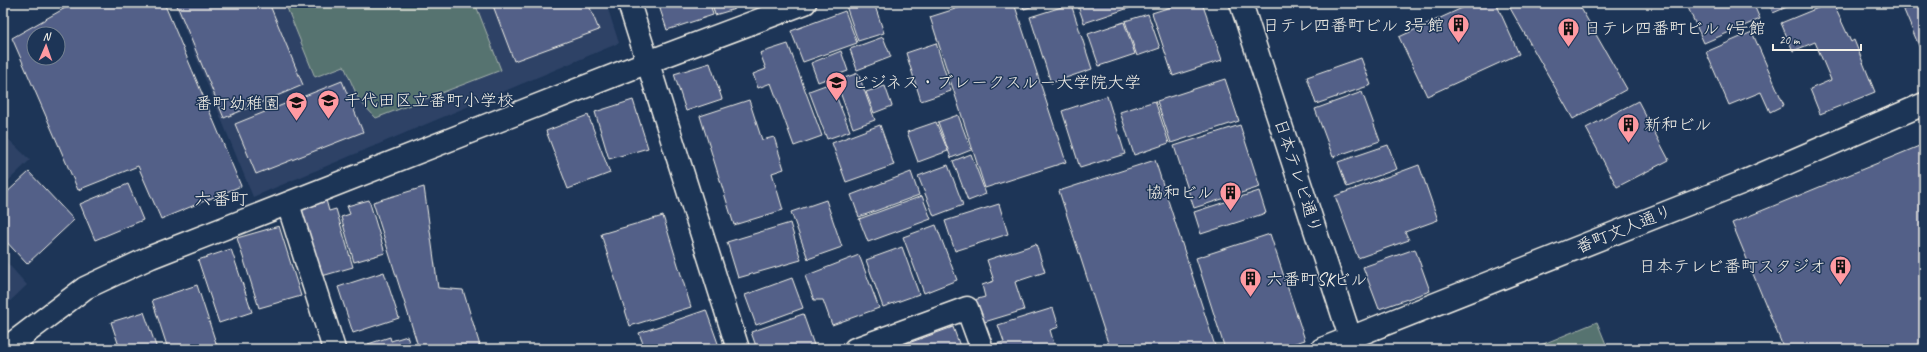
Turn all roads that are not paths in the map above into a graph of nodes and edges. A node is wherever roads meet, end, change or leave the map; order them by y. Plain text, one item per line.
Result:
1 (629, 3) edge
2 (804, 3) edge
3 (1241, 3) edge
4 (648, 62) junction
5 (1924, 104) edge
6 (288, 204) junction
7 (1352, 343) edge
8 (5, 349) edge
9 (334, 349) edge
10 (738, 349) edge
11 (855, 349) edge
12 (982, 349) edge
13 (1322, 349) edge

1 - 4 street
2 - 4 street
3 - 7 street, 日本テレビ通り
4 - 6 street
4 - 10 street
5 - 7 street, 番町文人通り
6 - 8 street
6 - 9 street
7 - 13 street, 番町文人通り
11 - 12 street

